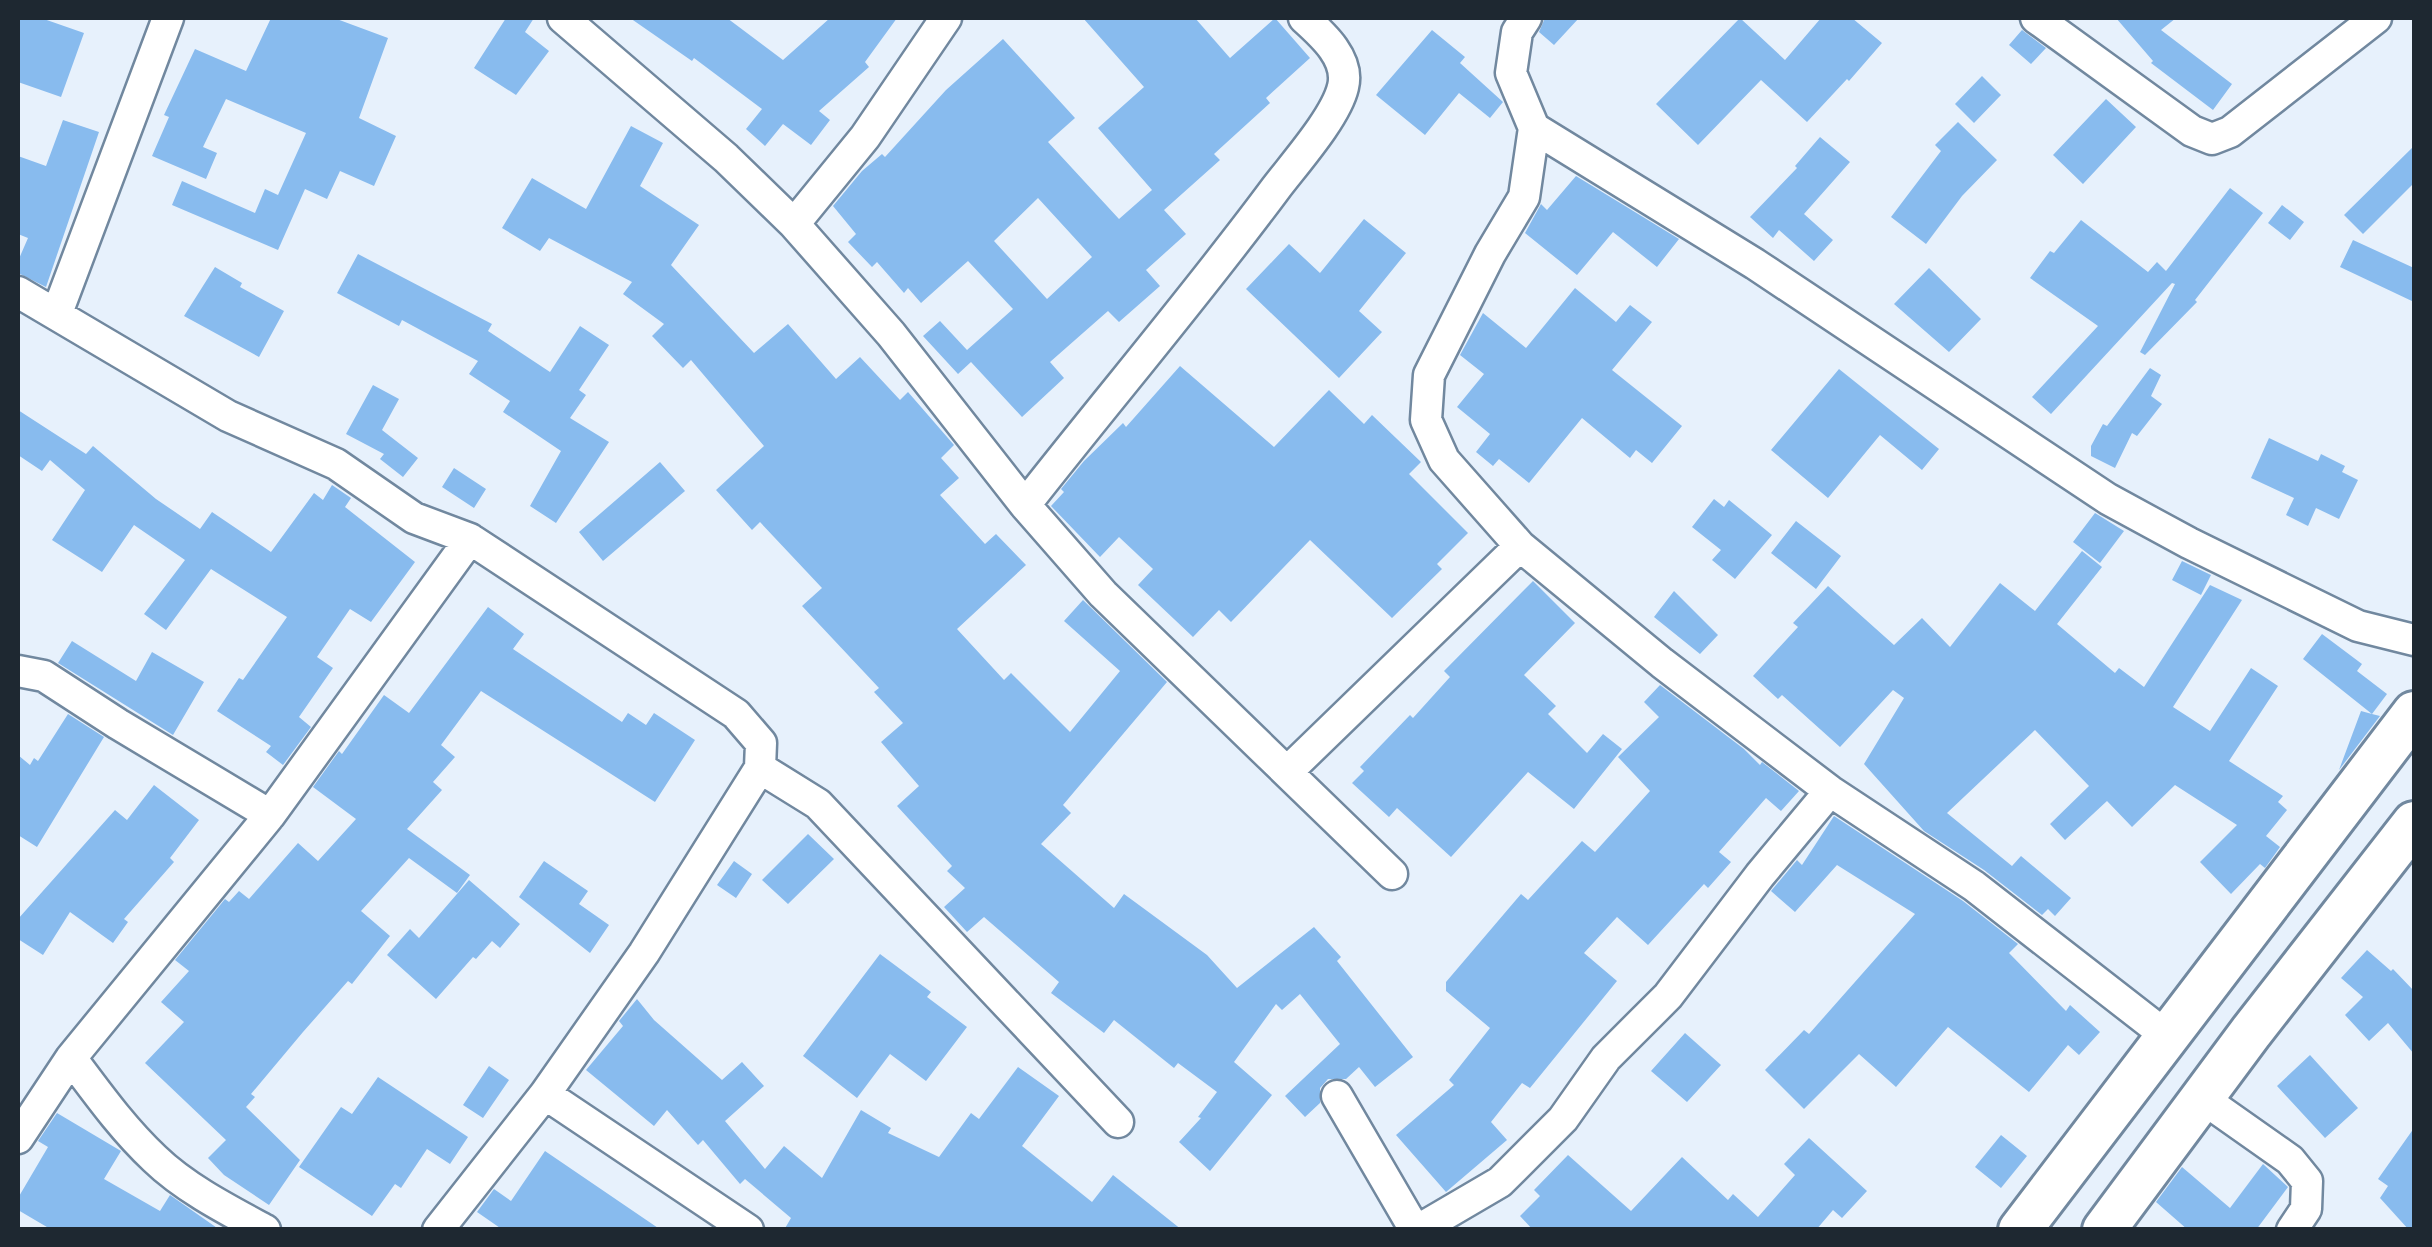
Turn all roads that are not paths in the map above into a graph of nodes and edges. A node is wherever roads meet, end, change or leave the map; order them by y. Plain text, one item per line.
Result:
1 (168, 18) edge
2 (564, 18) edge
3 (946, 18) edge
4 (1304, 18) edge
5 (1526, 18) edge
6 (2036, 18) edge
7 (2376, 18) edge
8 (1534, 128) junction
9 (794, 224) junction
10 (18, 292) edge
11 (57, 313) junction
12 (1025, 505) junction
13 (470, 539) junction
14 (1520, 546) junction
15 (2414, 640) edge
16 (18, 671) edge
17 (2414, 713) edge
18 (760, 768) junction
19 (1287, 772) junction
20 (1830, 791) junction
21 (270, 815) junction
22 (2414, 823) edge
23 (1392, 874) dead end
24 (2168, 1036) junction
25 (71, 1058) junction
26 (545, 1094) junction
27 (1337, 1096) dead end
28 (2202, 1098) junction
29 (1118, 1122) dead end
30 (18, 1138) edge
31 (266, 1230) edge
32 (438, 1230) edge
33 (748, 1230) edge
34 (1416, 1230) edge
35 (2020, 1230) edge
36 (2104, 1230) edge
37 (2292, 1230) edge

1 - 11 street
2 - 9 street
3 - 9 street
4 - 12 street
5 - 8 street
6 - 7 street
8 - 14 street
8 - 15 street
9 - 12 street
10 - 11 street
11 - 13 street
12 - 19 street
13 - 18 street
13 - 21 street
14 - 19 street
14 - 20 street
16 - 21 street
17 - 24 street
18 - 26 street
18 - 29 street
19 - 23 street
20 - 24 street
20 - 34 street
21 - 25 street
22 - 28 street
24 - 35 street
25 - 30 street
25 - 31 street
26 - 32 street
26 - 33 street
27 - 34 street
28 - 36 street
28 - 37 street

